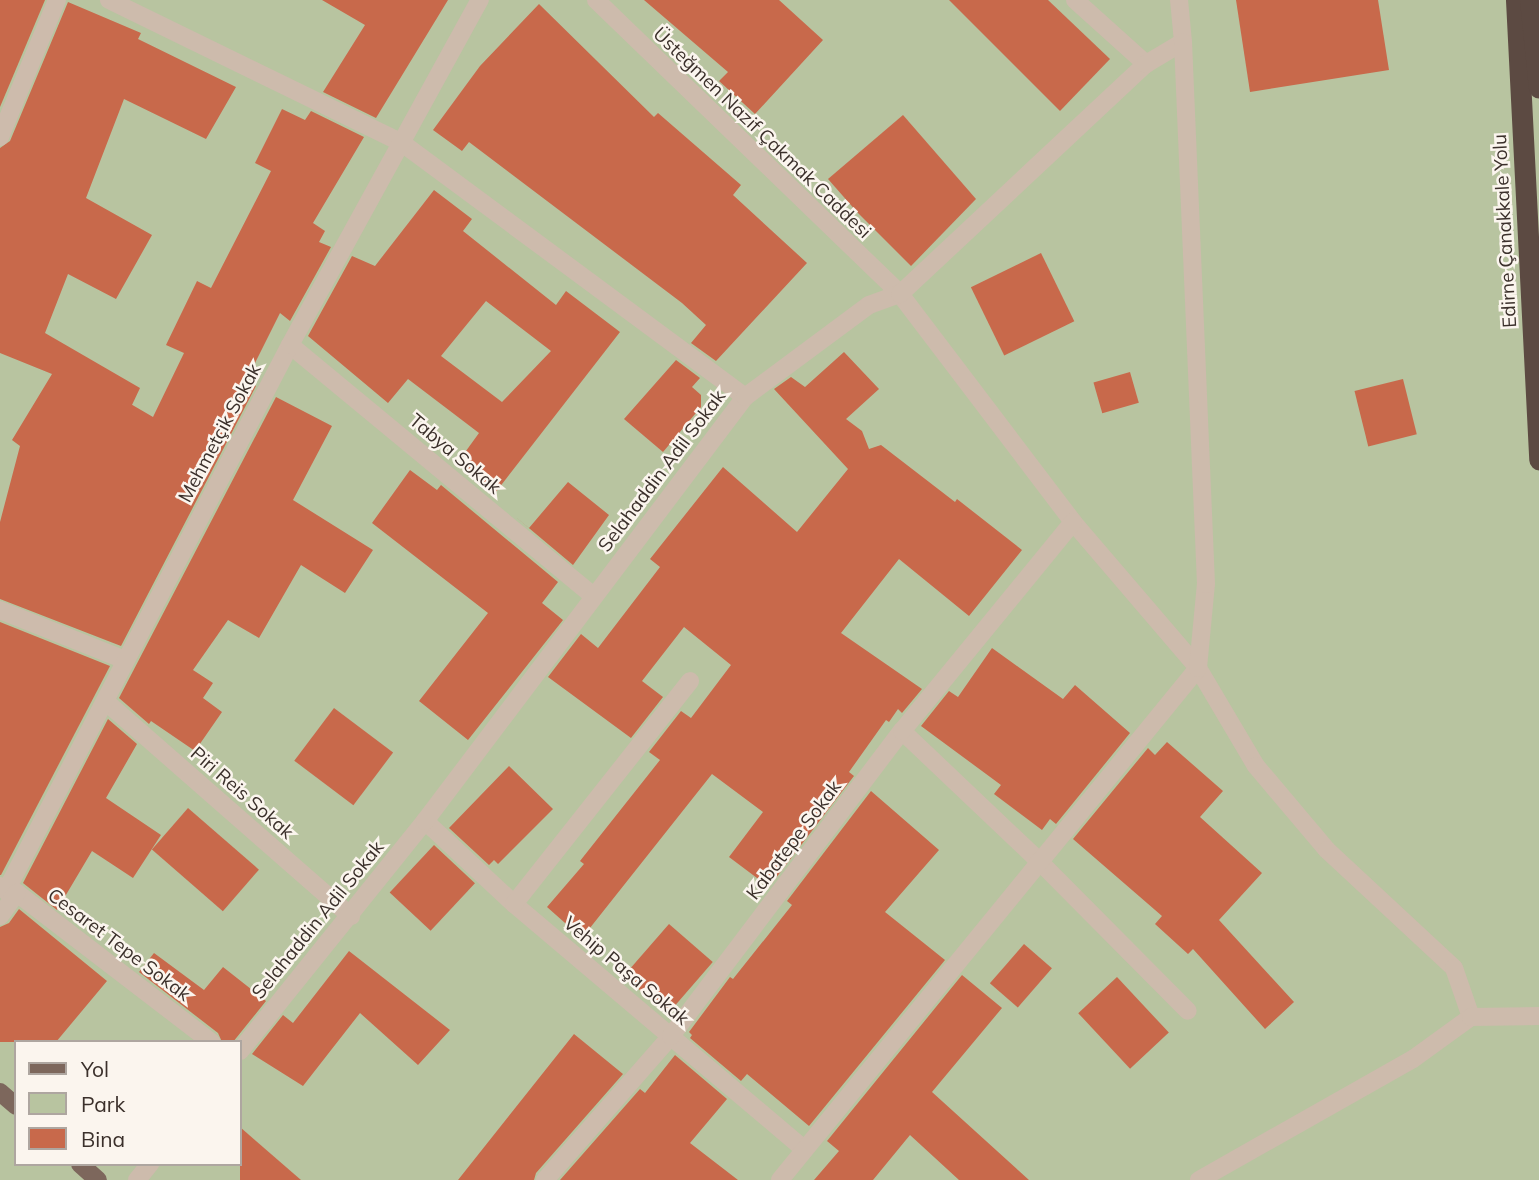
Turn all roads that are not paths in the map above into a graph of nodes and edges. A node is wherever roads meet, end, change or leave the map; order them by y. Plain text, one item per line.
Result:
1 (57, 0) edge
2 (108, 0) edge
3 (480, 0) edge
4 (596, 0) edge
5 (1075, 0) edge
6 (1179, 0) edge
7 (1516, 0) edge
8 (1530, 0) edge
9 (1183, 42) junction
10 (1146, 64) junction
11 (1539, 88) edge
12 (0, 137) edge
13 (402, 143) junction
14 (900, 294) junction
15 (290, 345) junction
16 (745, 397) junction
17 (1539, 459) edge
18 (1073, 522) junction
19 (593, 596) junction
20 (0, 610) edge
21 (125, 660) junction
22 (1198, 668) junction
23 (690, 681) dead end
24 (105, 701) junction
25 (902, 731) junction
26 (425, 821) junction
27 (1039, 861) junction
28 (8, 890) edge
29 (514, 904) junction
30 (0, 916) edge
31 (351, 916) junction
32 (1188, 1011) dead end
33 (1539, 1016) edge
34 (1471, 1017) junction
35 (671, 1035) junction
36 (208, 1040) edge
37 (242, 1049) edge
38 (0, 1092) edge
39 (14, 1104) edge
40 (804, 1149) junction
41 (82, 1166) edge
42 (148, 1166) edge
43 (97, 1180) edge
44 (137, 1180) edge
45 (545, 1180) edge
46 (780, 1180) edge
47 (1199, 1180) edge

1 - 12 street
2 - 13 street
3 - 13 street, Mehmetçik Sokak
4 - 14 street, Üsteğmen Nazif Çakmak Caddesi
5 - 10 street
6 - 9 street
7 - 17 highway, Edirne Çanakkale Yolu
8 - 11 highway
9 - 10 street, Selahaddin Adil Sokak
9 - 22 street
10 - 14 street, Selahaddin Adil Sokak
13 - 15 street, Mehmetçik Sokak
13 - 16 street
14 - 16 street, Selahaddin Adil Sokak
14 - 18 street, Üsteğmen Nazif Çakmak Caddesi
15 - 19 street, Tabya Sokak
15 - 21 street, Mehmetçik Sokak
16 - 19 street, Selahaddin Adil Sokak
18 - 22 street, Üsteğmen Nazif Çakmak Caddesi
18 - 25 street, Kabatepe Sokak
19 - 26 street, Selahaddin Adil Sokak
20 - 21 street
21 - 24 street, Mehmetçik Sokak
22 - 27 street
22 - 34 street, Üsteğmen Nazif Çakmak Caddesi
23 - 29 street
24 - 28 street, Mehmetçik Sokak
24 - 31 street, Piri Reis Sokak
25 - 27 street
25 - 35 street, Kabatepe Sokak
26 - 29 street, Vehip Paşa Sokak
26 - 31 street, Selahaddin Adil Sokak
27 - 32 street
27 - 40 street
28 - 30 street, Mehmetçik Sokak
28 - 36 street, Cesaret Tepe Sokak
29 - 35 street, Vehip Paşa Sokak
31 - 37 street, Selahaddin Adil Sokak
33 - 34 street
34 - 47 street
35 - 40 street, Vehip Paşa Sokak
35 - 45 street, Kabatepe Sokak
38 - 39 main road
40 - 46 street
41 - 43 main road
42 - 44 street

